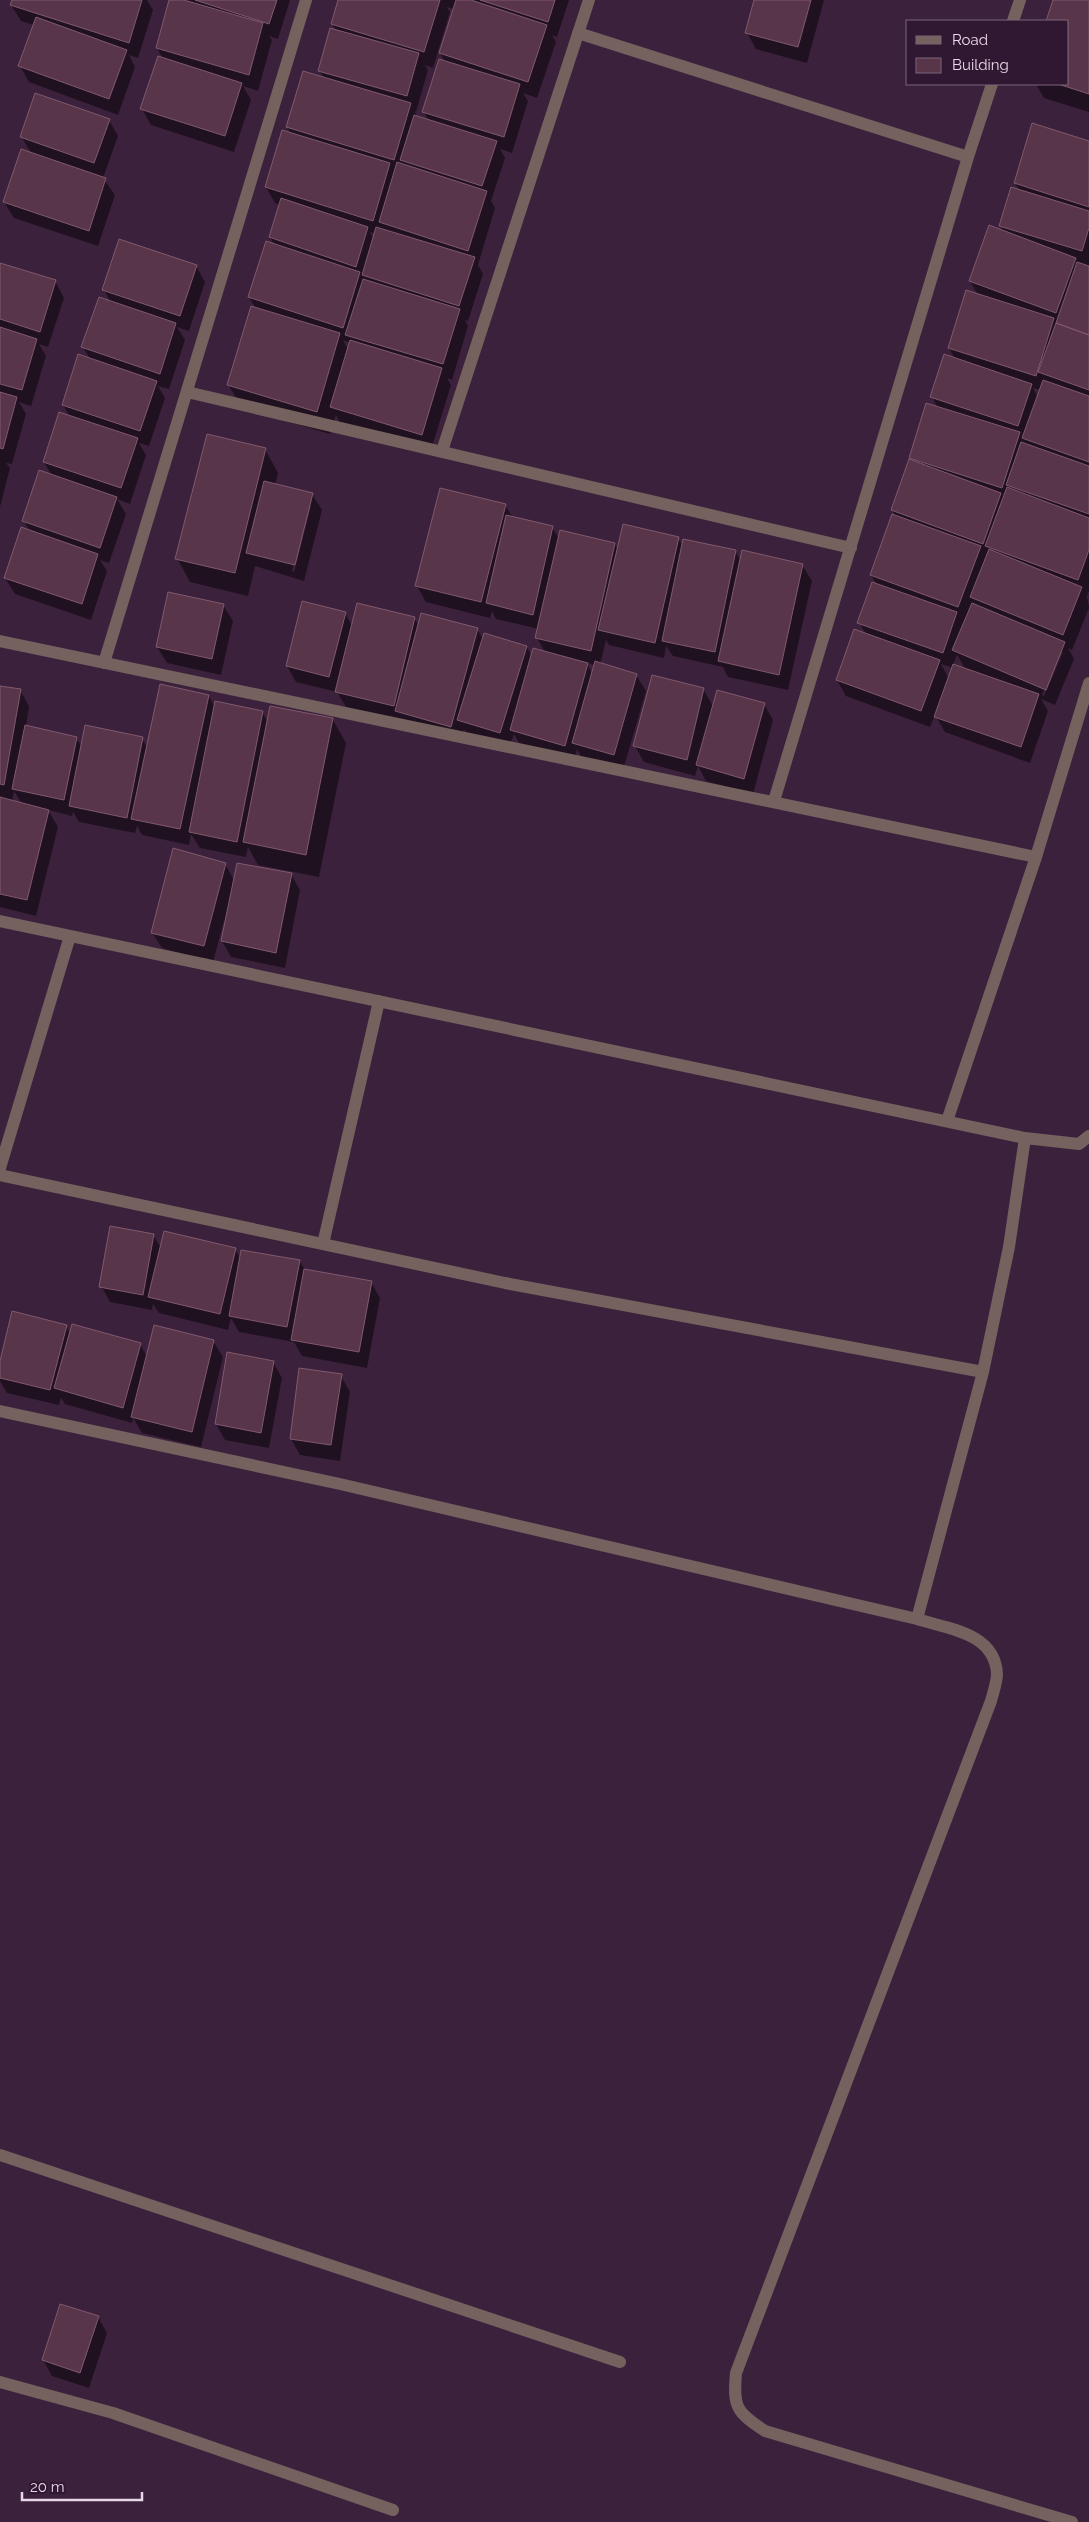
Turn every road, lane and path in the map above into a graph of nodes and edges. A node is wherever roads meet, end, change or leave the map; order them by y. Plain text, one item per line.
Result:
1 (306, 0) edge
2 (589, 0) edge
3 (1020, 0) edge
4 (1013, 20) edge
5 (578, 33) junction
6 (992, 85) edge
7 (968, 157) junction
8 (187, 392) junction
9 (442, 451) junction
10 (851, 548) junction
11 (0, 641) edge
12 (104, 663) junction
13 (1089, 683) edge
14 (774, 801) junction
15 (1036, 857) junction
16 (0, 921) edge
17 (70, 936) junction
18 (379, 1001) junction
19 (947, 1122) junction
20 (1089, 1136) edge
21 (1025, 1138) junction
22 (0, 1168) edge
23 (0, 1175) edge
24 (323, 1244) junction
25 (982, 1372) junction
26 (0, 1411) edge
27 (917, 1619) junction
28 (0, 2155) edge
29 (620, 2362) dead end
30 (0, 2382) edge
31 (392, 2510) dead end
32 (1072, 2522) edge

1 - 8 street
2 - 5 street
3 - 4 street
5 - 7 street
5 - 9 street
6 - 7 street
7 - 10 street
8 - 9 street
8 - 12 street
9 - 10 street
10 - 14 street
11 - 12 street
12 - 14 street
13 - 15 street
14 - 15 street
15 - 19 street
16 - 17 street
17 - 18 street
17 - 22 street
18 - 19 street
18 - 24 street
19 - 21 street
20 - 21 street
21 - 25 street
23 - 24 street
24 - 25 street
25 - 27 street
26 - 27 street
27 - 32 street
28 - 29 street
30 - 31 street

